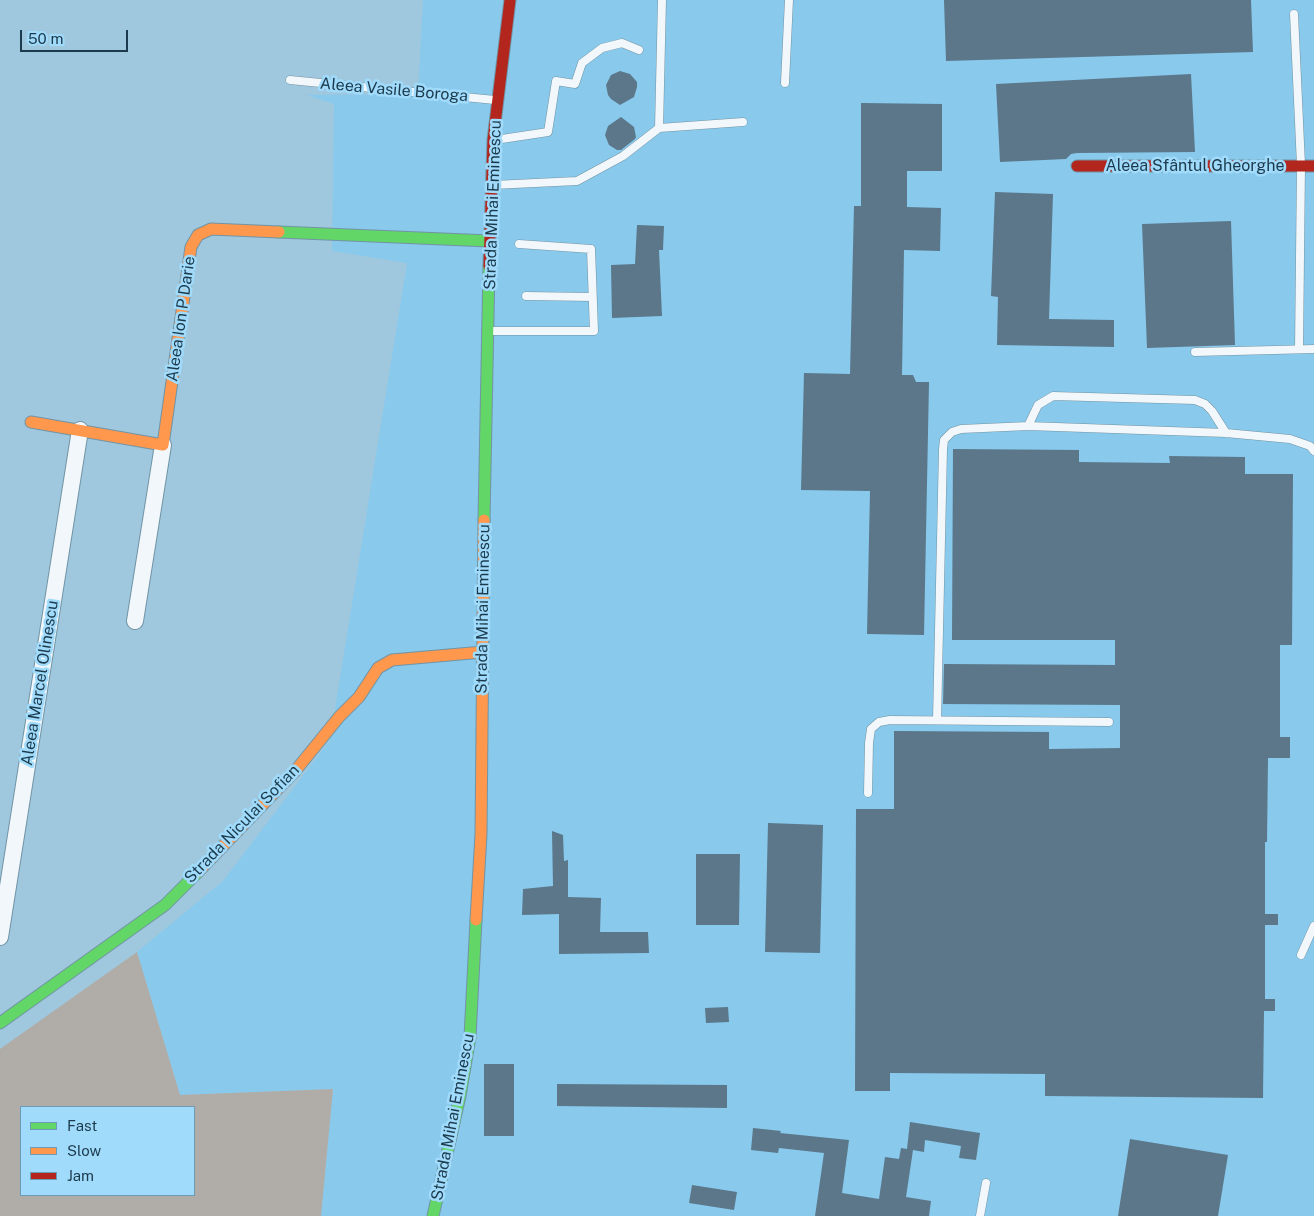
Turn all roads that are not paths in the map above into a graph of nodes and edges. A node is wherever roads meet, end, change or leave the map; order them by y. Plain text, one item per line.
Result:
1 (510, 0) edge
2 (662, 0) edge
3 (789, 0) edge
4 (1294, 14) dead end
5 (639, 50) dead end
6 (290, 80) dead end
7 (785, 83) dead end
8 (498, 100) junction
9 (743, 122) dead end
10 (659, 128) junction
11 (493, 140) junction
12 (1301, 165) junction
13 (1077, 166) dead end
14 (1314, 166) edge
15 (491, 185) junction
16 (490, 241) junction
17 (519, 244) dead end
18 (526, 296) dead end
19 (592, 297) junction
20 (488, 332) junction
21 (1299, 349) junction
22 (1314, 349) edge
23 (1195, 352) dead end
24 (31, 422) dead end
25 (1028, 426) junction
26 (80, 430) junction
27 (1226, 433) junction
28 (162, 445) junction
29 (1314, 451) edge
30 (135, 621) dead end
31 (483, 652) junction
32 (937, 720) junction
33 (1109, 722) dead end
34 (868, 793) dead end
35 (1314, 926) edge
36 (0, 937) edge
37 (1302, 955) dead end
38 (2, 1016) edge
39 (986, 1182) dead end
40 (433, 1216) edge
41 (980, 1216) edge

1 - 8 street, Strada Mihai Eminescu
2 - 10 lane
3 - 7 lane
4 - 12 lane
5 - 11 lane
6 - 8 lane, Aleea Vasile Boroga
8 - 11 street, Strada Mihai Eminescu
9 - 10 lane
10 - 15 lane
11 - 15 street, Strada Mihai Eminescu
12 - 13 street, Aleea Sfântul Gheorghe
12 - 14 street, Aleea Sfântul Gheorghe
12 - 21 lane
15 - 16 street, Strada Mihai Eminescu
16 - 20 street, Strada Mihai Eminescu
16 - 28 street, Aleea Ion P Darie
17 - 19 lane
18 - 19 lane
19 - 20 lane
20 - 31 street, Strada Mihai Eminescu
21 - 22 lane
21 - 23 lane
24 - 26 street
25 - 27 lane
25 - 27 lane
25 - 32 lane
26 - 28 street
26 - 36 street, Aleea Marcel Olinescu
27 - 29 lane
28 - 30 street
31 - 38 street, Strada Niculai Sofian
31 - 40 street, Strada Mihai Eminescu
32 - 33 lane
32 - 34 lane
35 - 37 lane
39 - 41 lane

